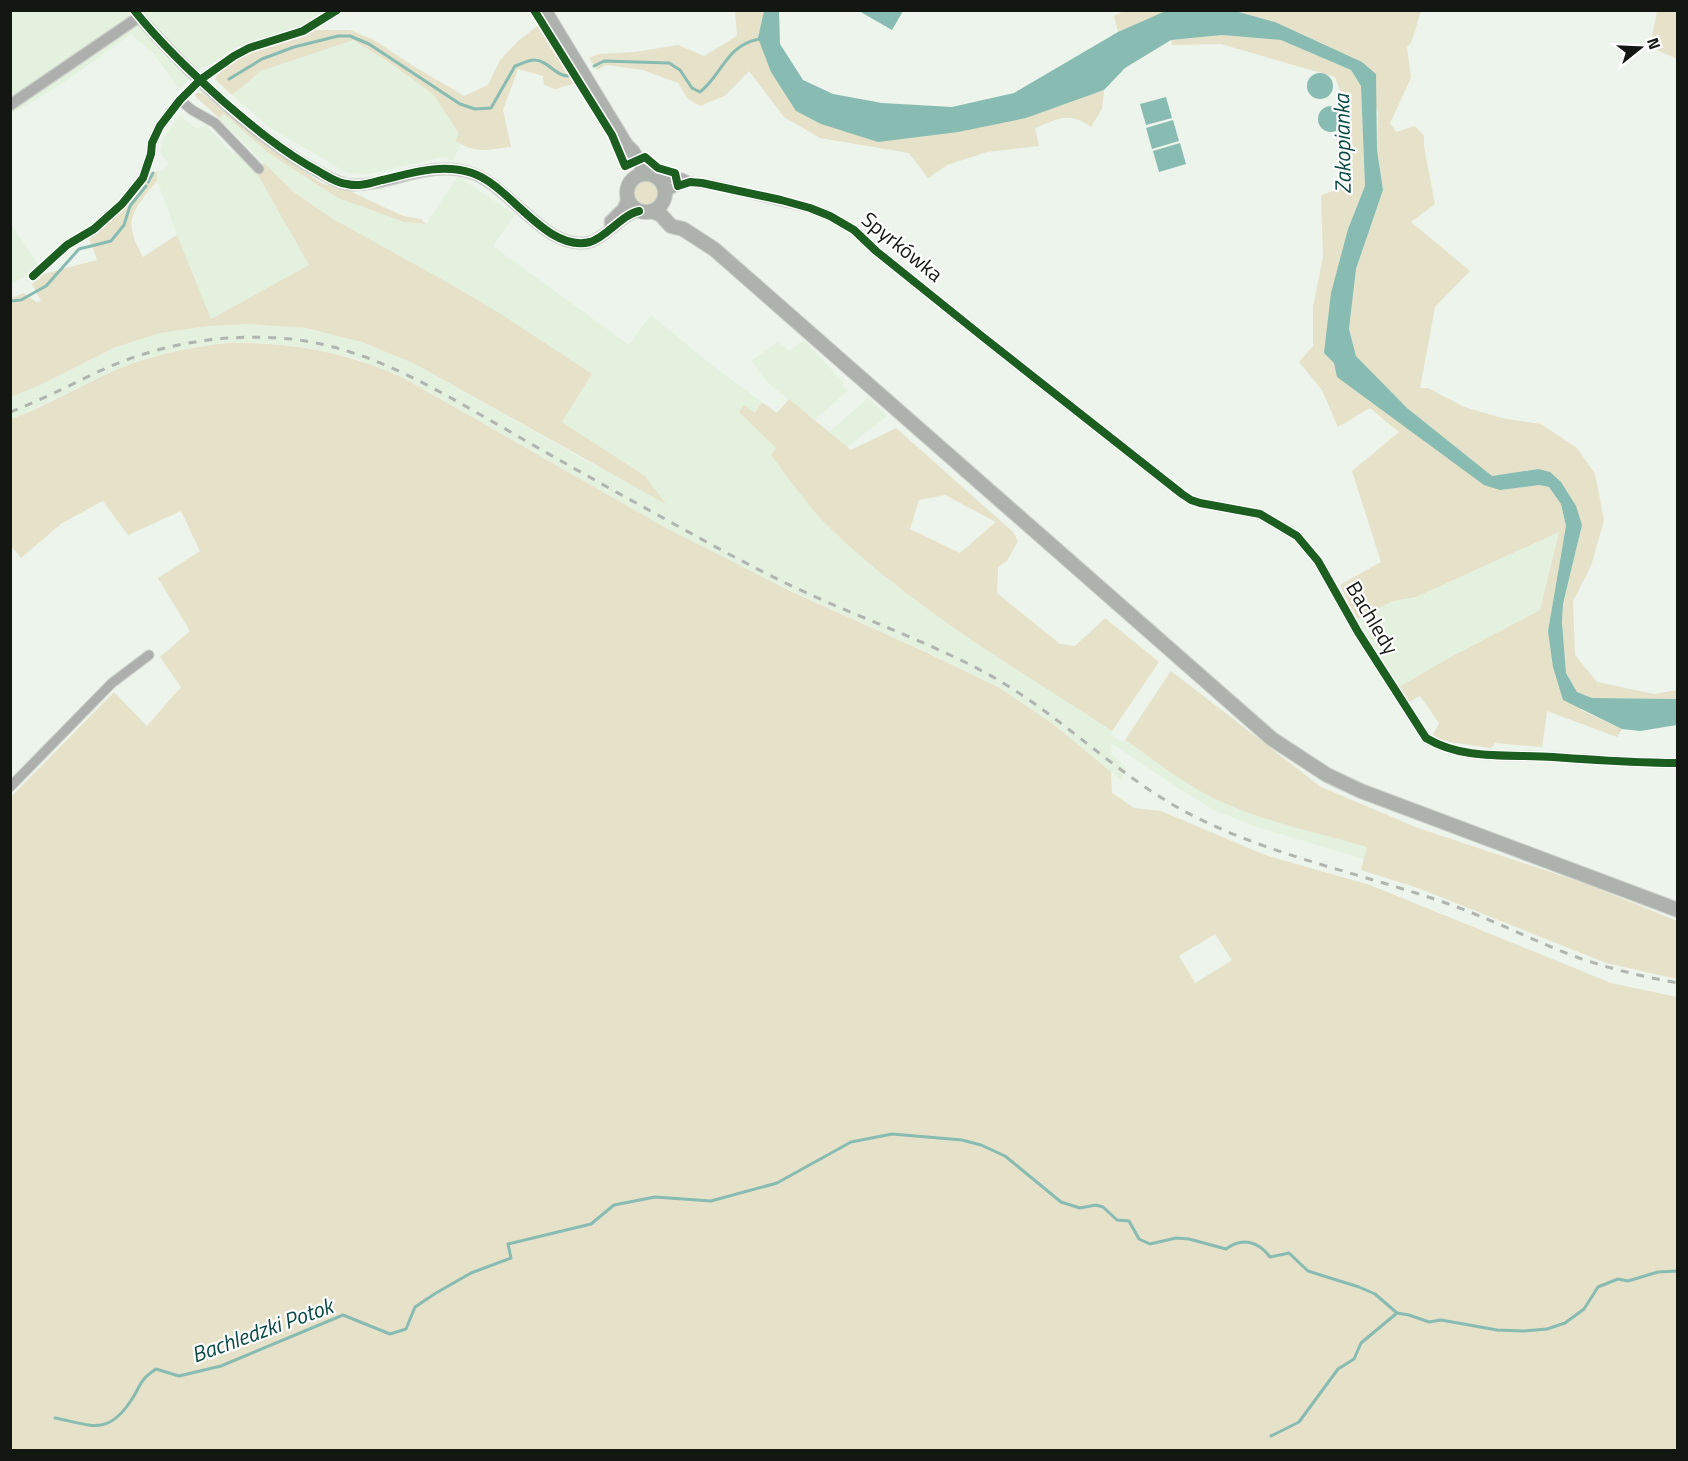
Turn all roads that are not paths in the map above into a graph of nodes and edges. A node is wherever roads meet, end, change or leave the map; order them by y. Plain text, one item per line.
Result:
1 (337, 10) edge
2 (544, 10) edge
3 (136, 14) edge
4 (200, 80) junction
5 (180, 100) junction
6 (10, 105) edge
7 (259, 169) dead end
8 (646, 177) junction
9 (690, 182) junction
10 (664, 197) junction
11 (627, 199) junction
12 (645, 211) junction
13 (610, 227) junction
14 (682, 229) junction
15 (33, 276) dead end
16 (1062, 399) joint
17 (148, 654) dead end
18 (1677, 763) edge
19 (10, 786) edge
20 (1677, 910) edge

1 - 4 street
2 - 8 main road
3 - 4 street
3 - 6 street
4 - 5 street
4 - 13 street
5 - 7 street
5 - 15 street
8 - 9 street, Spyrkówka
8 - 10 main road
8 - 11 main road
9 - 10 street
9 - 16 street, Spyrkówka
10 - 12 main road
10 - 14 main road
11 - 12 main road
11 - 13 street
12 - 13 street
12 - 14 main road
14 - 20 main road
16 - 18 street, Bachledy
17 - 19 street

